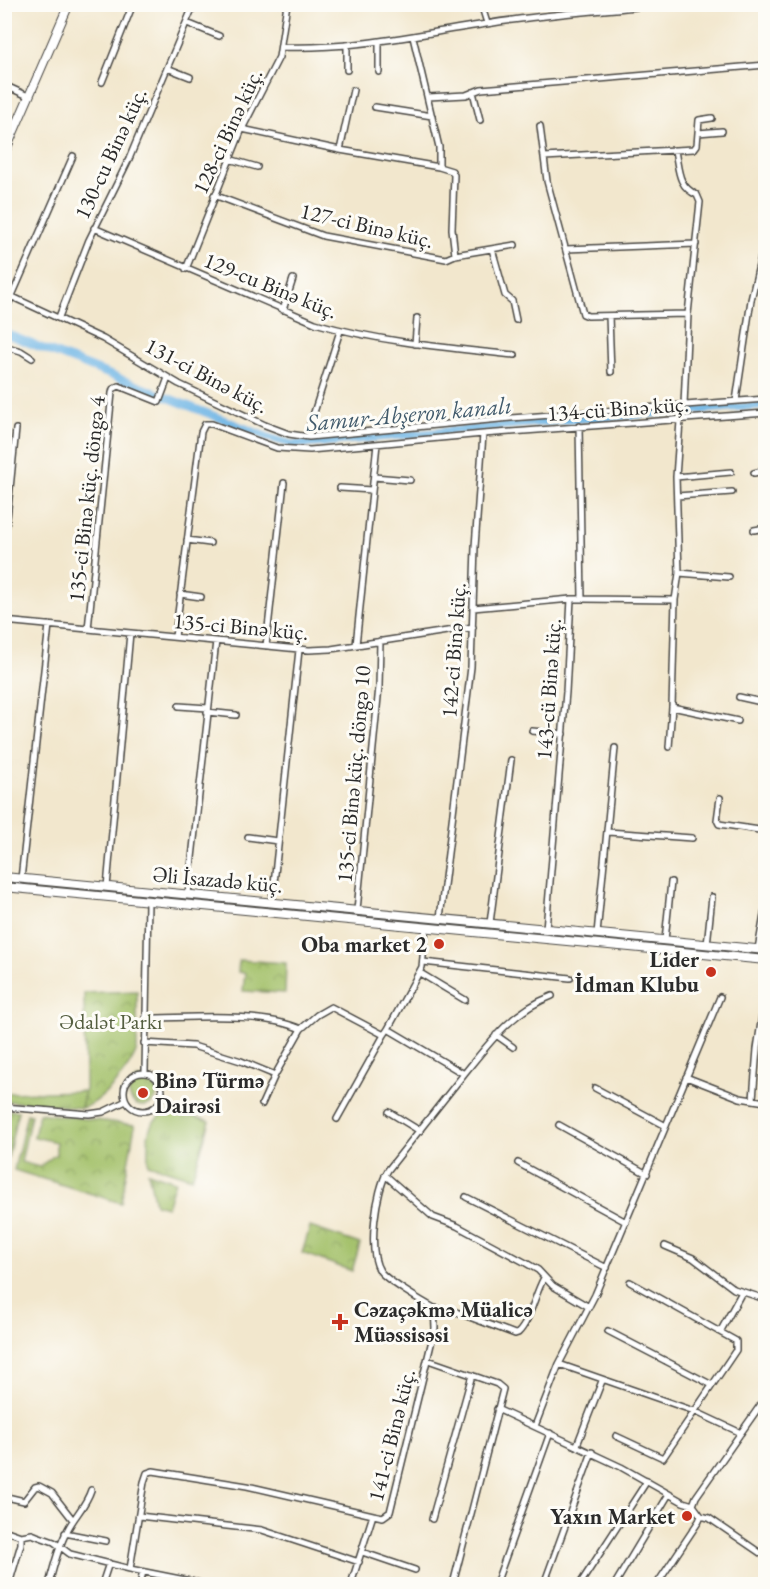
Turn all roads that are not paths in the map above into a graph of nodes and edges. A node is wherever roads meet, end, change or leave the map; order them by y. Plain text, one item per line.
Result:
1 (69, 4) edge
2 (133, 4) edge
3 (194, 4) edge
4 (287, 4) edge
5 (481, 4) edge
6 (663, 4) edge
7 (187, 23) junction
8 (487, 24) junction
9 (219, 36) dead end
10 (413, 38) junction
11 (379, 42) junction
12 (347, 45) junction
13 (282, 46) junction
14 (765, 65) edge
15 (167, 68) junction
16 (347, 70) dead end
17 (379, 72) dead end
18 (190, 77) dead end
19 (102, 82) dead end
20 (4, 85) edge
21 (353, 90) dead end
22 (473, 92) junction
23 (28, 96) junction
24 (428, 98) junction
25 (375, 107) dead end
26 (432, 116) junction
27 (712, 118) dead end
28 (480, 120) dead end
29 (540, 126) dead end
30 (242, 129) junction
31 (722, 131) dead end
32 (698, 133) junction
33 (340, 150) junction
34 (675, 151) junction
35 (4, 154) edge
36 (73, 156) dead end
37 (544, 157) junction
38 (229, 159) junction
39 (257, 167) dead end
40 (439, 167) junction
41 (214, 195) junction
42 (94, 228) junction
43 (765, 235) edge
44 (515, 244) dead end
45 (696, 244) junction
46 (492, 249) junction
47 (566, 249) junction
48 (455, 255) junction
49 (186, 269) junction
50 (293, 279) dead end
51 (4, 293) edge
52 (12, 297) junction
53 (283, 310) junction
54 (4, 314) edge
55 (688, 314) junction
56 (609, 316) junction
57 (59, 317) junction
58 (417, 318) dead end
59 (516, 320) dead end
60 (340, 331) junction
61 (415, 344) junction
62 (4, 346) edge
63 (515, 355) dead end
64 (32, 358) dead end
65 (611, 372) dead end
66 (168, 378) junction
67 (765, 399) edge
68 (736, 401) junction
69 (684, 405) junction
70 (765, 413) edge
71 (680, 421) junction
72 (579, 426) junction
73 (16, 429) dead end
74 (483, 434) junction
75 (309, 437) junction
76 (378, 444) junction
77 (765, 470) edge
78 (731, 472) dead end
79 (754, 473) dead end
80 (374, 477) junction
81 (676, 477) junction
82 (410, 480) dead end
83 (284, 483) dead end
84 (340, 488) dead end
85 (372, 490) junction
86 (732, 492) dead end
87 (676, 496) junction
88 (765, 528) edge
89 (754, 530) dead end
90 (186, 540) junction
91 (210, 543) dead end
92 (4, 548) edge
93 (679, 573) junction
94 (729, 577) dead end
95 (180, 594) junction
96 (201, 597) dead end
97 (571, 599) junction
98 (582, 599) junction
99 (675, 600) junction
100 (473, 608) junction
101 (4, 621) edge
102 (49, 626) junction
103 (473, 627) junction
104 (88, 629) junction
105 (130, 633) junction
106 (175, 637) junction
107 (216, 641) junction
108 (380, 641) junction
109 (356, 645) junction
110 (266, 646) junction
111 (299, 650) junction
112 (740, 698) dead end
113 (765, 703) edge
114 (179, 706) dead end
115 (672, 707) junction
116 (208, 710) junction
117 (236, 715) dead end
118 (738, 721) dead end
119 (532, 731) dead end
120 (563, 734) junction
121 (669, 747) dead end
122 (615, 748) dead end
123 (511, 760) dead end
124 (720, 798) dead end
125 (765, 831) edge
126 (608, 832) junction
127 (248, 837) dead end
128 (692, 838) dead end
129 (278, 841) junction
130 (4, 877) edge
131 (21, 879) junction
132 (671, 882) dead end
133 (4, 887) edge
134 (107, 887) junction
135 (149, 890) junction
136 (188, 894) junction
137 (712, 897) dead end
138 (148, 901) junction
139 (272, 902) junction
140 (765, 904) edge
141 (357, 910) junction
142 (428, 917) junction
143 (440, 918) junction
144 (490, 923) junction
145 (426, 927) junction
146 (438, 928) junction
147 (546, 929) junction
148 (597, 934) junction
149 (665, 940) junction
150 (707, 945) junction
151 (762, 949) edge
152 (761, 959) edge
153 (423, 962) junction
154 (420, 972) junction
155 (570, 978) dead end
156 (765, 989) edge
157 (552, 996) dead end
158 (720, 997) dead end
159 (465, 1000) dead end
160 (764, 1015) edge
161 (145, 1018) junction
162 (301, 1029) junction
163 (386, 1032) junction
164 (496, 1035) junction
165 (144, 1043) junction
166 (513, 1047) dead end
167 (145, 1072) junction
168 (465, 1074) junction
169 (275, 1076) junction
170 (686, 1077) junction
171 (595, 1088) dead end
172 (753, 1099) junction
173 (126, 1101) junction
174 (765, 1102) edge
175 (262, 1104) dead end
176 (4, 1107) edge
177 (389, 1112) dead end
178 (337, 1119) dead end
179 (559, 1125) dead end
180 (666, 1126) junction
181 (420, 1131) junction
182 (518, 1164) dead end
183 (646, 1173) junction
184 (385, 1175) junction
185 (466, 1197) dead end
186 (626, 1222) junction
187 (665, 1246) dead end
188 (607, 1268) junction
189 (544, 1278) junction
190 (630, 1282) dead end
191 (742, 1292) junction
192 (759, 1297) dead end
193 (589, 1307) junction
194 (434, 1308) junction
195 (608, 1331) dead end
196 (720, 1332) junction
197 (428, 1360) junction
198 (559, 1364) junction
199 (472, 1375) junction
200 (602, 1381) junction
201 (712, 1384) junction
202 (765, 1397) edge
203 (497, 1409) junction
204 (694, 1411) junction
205 (535, 1426) junction
206 (550, 1433) junction
207 (741, 1433) junction
208 (616, 1436) dead end
209 (578, 1445) junction
210 (592, 1452) junction
211 (647, 1481) junction
212 (91, 1490) dead end
213 (669, 1494) junction
214 (4, 1498) edge
215 (693, 1505) junction
216 (373, 1515) junction
217 (139, 1516) junction
218 (701, 1516) junction
219 (432, 1518) dead end
220 (73, 1520) junction
221 (4, 1530) edge
222 (66, 1533) junction
223 (21, 1536) junction
224 (106, 1541) dead end
225 (60, 1546) junction
226 (362, 1552) junction
227 (765, 1557) edge
228 (359, 1562) junction
229 (109, 1563) junction
230 (130, 1569) junction
231 (415, 1570) dead end
232 (143, 1572) junction
233 (8, 1582) edge
234 (181, 1582) edge
235 (48, 1584) edge
236 (102, 1584) edge
237 (140, 1584) edge
238 (205, 1584) edge
239 (351, 1584) edge
240 (453, 1584) edge
241 (496, 1584) edge
242 (544, 1584) edge
243 (580, 1584) edge
244 (615, 1584) edge
245 (657, 1584) edge

1 - 23 main road
2 - 19 street
3 - 7 street, 130-cu Binə küç.
4 - 13 street, 128-ci Binə küç.
5 - 8 street
6 - 8 street
7 - 9 street
7 - 15 street, 130-cu Binə küç.
8 - 10 street
10 - 11 street
10 - 24 street
11 - 12 street
11 - 17 street
12 - 13 street
12 - 16 street
13 - 30 street, 128-ci Binə küç.
14 - 22 street
15 - 18 street
15 - 42 street, 130-cu Binə küç.
20 - 23 street
21 - 33 street
22 - 24 street
22 - 28 street
23 - 35 main road
24 - 26 street
25 - 26 street
26 - 40 street
27 - 32 street
29 - 37 street
30 - 33 street
30 - 38 street, 128-ci Binə küç.
31 - 32 street
32 - 34 street
33 - 40 street
34 - 37 street
34 - 45 street
36 - 52 street
37 - 47 street
38 - 39 street
38 - 41 street, 128-ci Binə küç.
40 - 48 street
41 - 48 street, 127-ci Binə küç.
41 - 49 street, 128-ci Binə küç.
42 - 49 street, 129-cu Binə küç.
42 - 57 street, 130-cu Binə küç.
43 - 68 street
44 - 46 street, 127-ci Binə küç.
45 - 47 street
45 - 55 street
46 - 48 street, 127-ci Binə küç.
46 - 59 street
47 - 56 street
49 - 53 street, 129-cu Binə küç.
50 - 53 street
51 - 52 street, 131-ci Binə küç.
52 - 54 street
52 - 57 street, 131-ci Binə küç.
53 - 60 street, 129-cu Binə küç.
55 - 56 street
55 - 69 street
56 - 65 street
57 - 66 street, 131-ci Binə küç.
58 - 61 street
60 - 61 street, 129-cu Binə küç.
60 - 75 street
61 - 63 street, 129-cu Binə küç.
62 - 64 street
66 - 75 street, 131-ci Binə küç.
66 - 104 street, 135-ci Binə küç. döngə 4
67 - 68 street, 131-ci Binə küç.
68 - 69 street, 131-ci Binə küç.
69 - 75 street, 131-ci Binə küç.
70 - 71 street, 134-cü Binə küç.
71 - 72 street, 134-cü Binə küç.
71 - 81 street
72 - 74 street, 134-cü Binə küç.
72 - 98 street, 143-cü Binə küç.
73 - 92 street
74 - 76 street, 134-cü Binə küç.
74 - 100 street, 142-ci Binə küç.
76 - 80 street
76 - 90 street, 134-cü Binə küç.
77 - 79 street
78 - 81 street
80 - 82 street
80 - 85 street
81 - 87 street
83 - 110 street
84 - 85 street
85 - 109 street
86 - 87 street
87 - 93 street
88 - 89 street
90 - 91 street
90 - 95 street
93 - 94 street
93 - 99 street
95 - 96 street
95 - 106 street
97 - 98 street, 143-cü Binə küç.
97 - 100 street
97 - 120 street, 143-cü Binə küç.
98 - 99 street
99 - 115 street
100 - 103 street, 142-ci Binə küç.
101 - 102 street, 135-ci Binə küç.
102 - 104 street, 135-ci Binə küç.
102 - 131 street
103 - 108 street, 135-ci Binə küç.
103 - 143 street, 142-ci Binə küç.
104 - 105 street, 135-ci Binə küç.
105 - 106 street, 135-ci Binə küç.
105 - 134 street
106 - 107 street, 135-ci Binə küç.
107 - 110 street, 135-ci Binə küç.
107 - 116 street
108 - 109 street, 135-ci Binə küç.
108 - 141 street, 135-ci Binə küç. döngə 10
109 - 111 street, 135-ci Binə küç.
110 - 111 street, 135-ci Binə küç.
111 - 129 street
112 - 113 street
114 - 116 street
115 - 118 street
115 - 121 street
116 - 117 street
116 - 136 street
119 - 120 street
120 - 147 street, 143-cü Binə küç.
122 - 126 street
123 - 144 street
124 - 125 street
126 - 128 street
126 - 148 street
127 - 129 street
129 - 139 street
130 - 131 main road, Əli İsazadə küç.
131 - 134 main road, Əli İsazadə küç.
132 - 149 street
133 - 138 main road, Əli İsazadə küç.
134 - 135 main road, Əli İsazadə küç.
135 - 136 main road, Əli İsazadə küç.
135 - 138 main road
136 - 139 main road, Əli İsazadə küç.
137 - 150 street
138 - 145 main road, Əli İsazadə küç.
138 - 161 street
139 - 141 main road, Əli İsazadə küç.
140 - 151 street
141 - 142 main road, Əli İsazadə küç.
142 - 143 main road, Əli İsazadə küç.
142 - 145 main road
143 - 144 main road
143 - 146 main road
144 - 147 main road
145 - 146 main road, Əli İsazadə küç.
145 - 153 street
146 - 152 main road
147 - 148 main road
148 - 149 main road
149 - 150 main road
150 - 151 main road
151 - 152 main road
153 - 154 street
153 - 155 street
154 - 159 street
154 - 163 street
156 - 160 street
157 - 164 street
158 - 170 street
160 - 172 street
161 - 162 street
161 - 165 street
162 - 163 street
162 - 169 street
163 - 168 street
163 - 178 street
164 - 166 street
164 - 168 street
165 - 167 street
165 - 169 street
167 - 173 street
167 - 173 street
168 - 181 street
169 - 175 street
170 - 172 street
170 - 180 street
171 - 180 street
172 - 174 street
173 - 176 street
177 - 181 street
179 - 183 street
180 - 183 street
181 - 184 street
182 - 186 street
183 - 186 street
184 - 189 street
184 - 194 street
185 - 188 street
186 - 188 street
187 - 191 street
188 - 193 street
189 - 193 street
189 - 194 street
190 - 196 street
191 - 192 street
191 - 196 street
193 - 198 street
194 - 197 street, 141-ci Binə küç.
195 - 201 street
196 - 201 street
197 - 199 street
197 - 216 street, 141-ci Binə küç.
198 - 200 street
198 - 205 street
199 - 203 street
199 - 219 street
200 - 204 street
200 - 209 street
201 - 204 street
202 - 207 street
203 - 205 street
203 - 240 street
204 - 207 street
204 - 208 street
205 - 206 street
206 - 209 street
206 - 241 street
207 - 215 street
209 - 210 street
210 - 211 street
210 - 242 street
211 - 213 street
211 - 243 street
212 - 220 street
213 - 215 street
213 - 244 street
214 - 220 street
215 - 218 street
216 - 217 street
216 - 226 street, 141-ci Binə küç.
217 - 228 street
217 - 230 street
218 - 227 street
218 - 245 street
220 - 222 street
221 - 223 street
222 - 224 street
222 - 225 street
223 - 225 street
223 - 233 street
225 - 229 street
225 - 235 street
226 - 228 street, 141-ci Binə küç.
226 - 231 street
228 - 239 street, 141-ci Binə küç.
229 - 230 street
229 - 236 street
230 - 232 street
232 - 234 street
232 - 237 street
234 - 238 street

